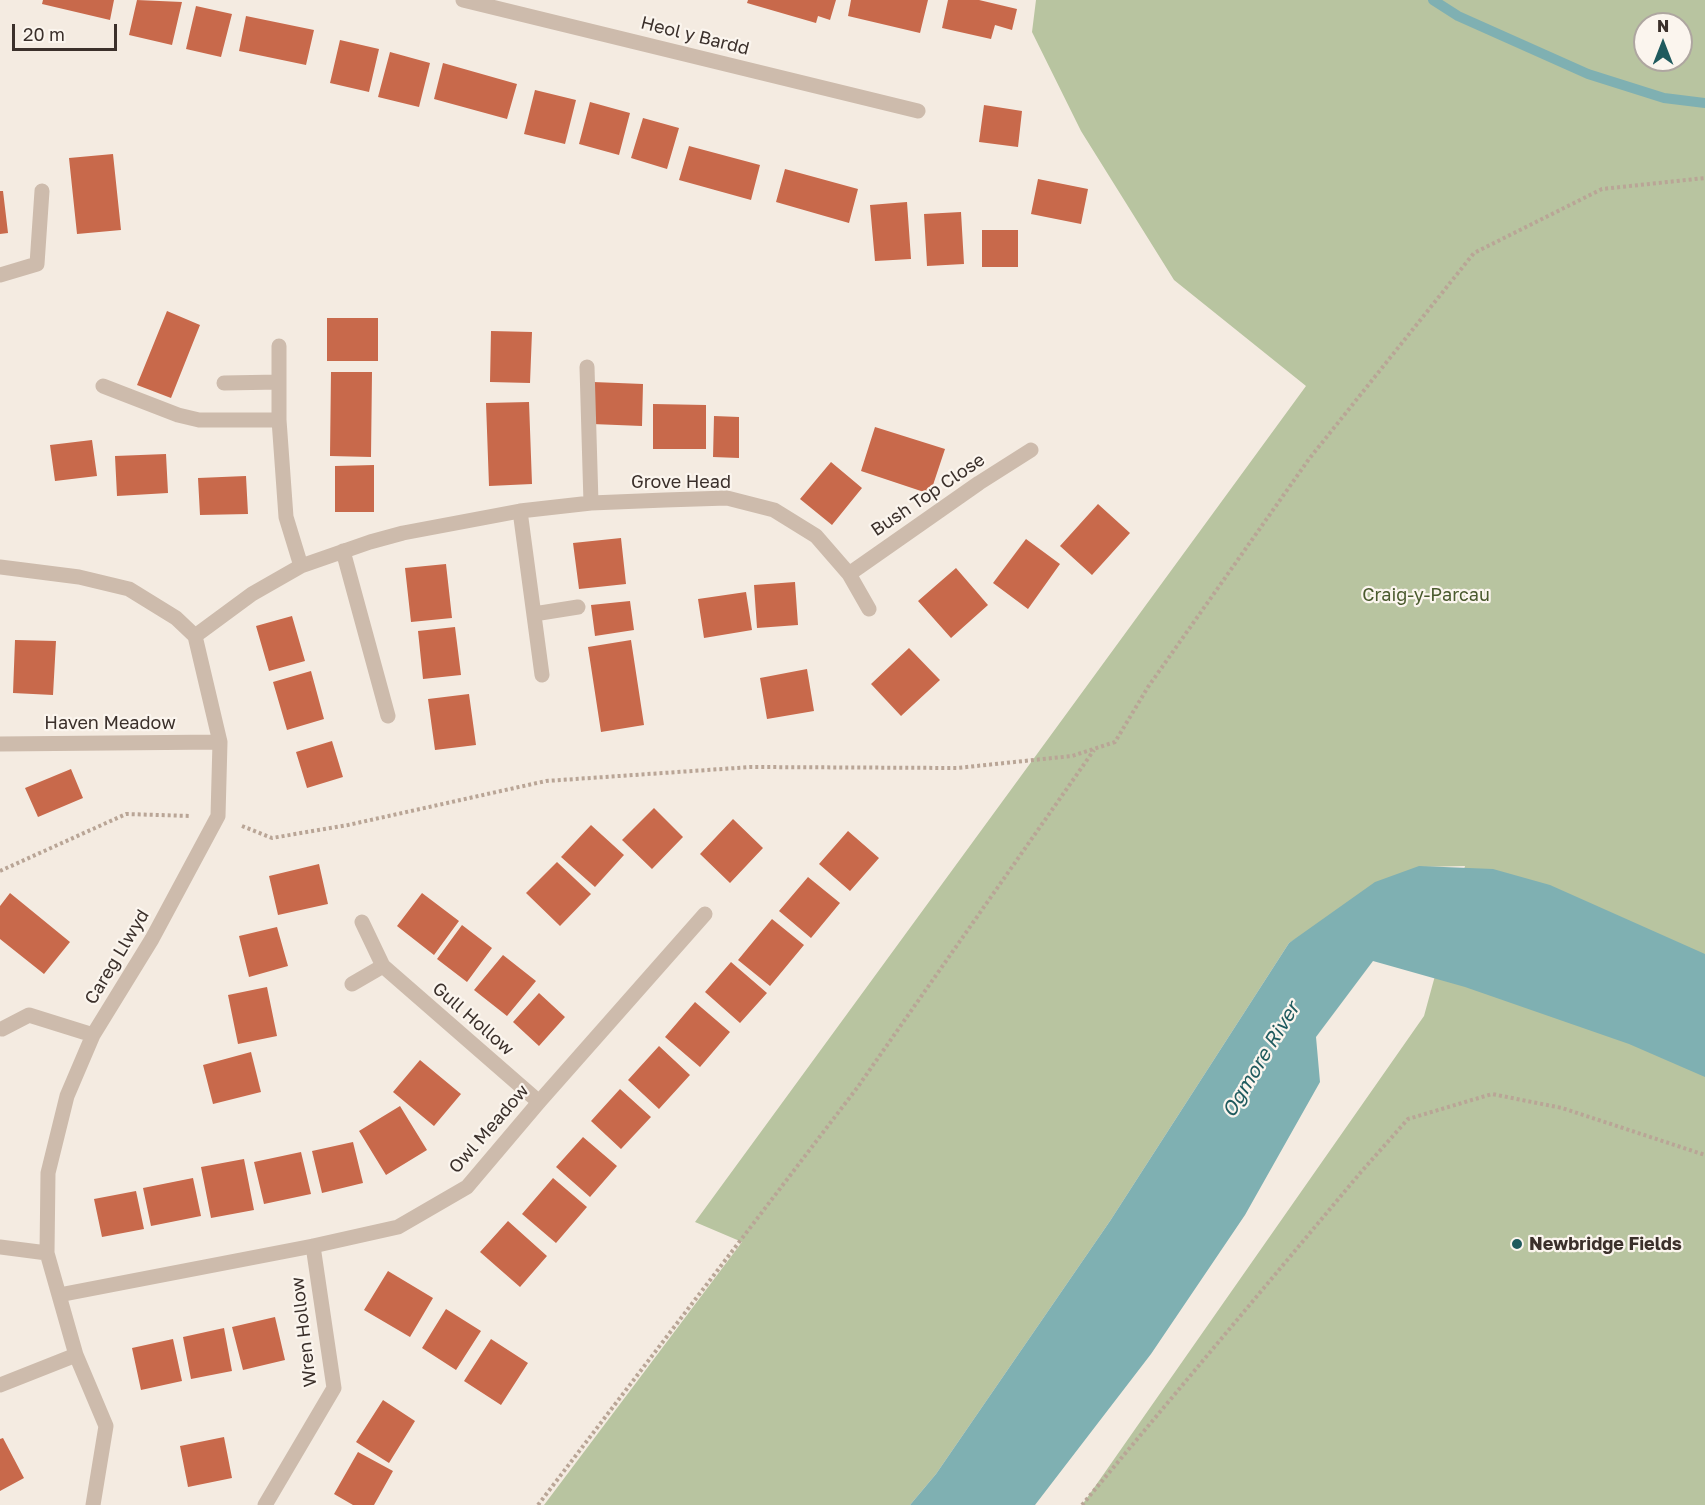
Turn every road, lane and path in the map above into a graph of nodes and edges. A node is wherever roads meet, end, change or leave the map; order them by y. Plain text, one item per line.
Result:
1 (463, 0) edge
2 (918, 111) dead end
3 (1705, 178) edge
4 (42, 191) dead end
5 (0, 274) edge
6 (279, 346) dead end
7 (587, 367) dead end
8 (279, 382) junction
9 (224, 383) dead end
10 (104, 387) dead end
11 (279, 420) junction
12 (1031, 450) dead end
13 (591, 503) junction
14 (520, 511) junction
15 (343, 551) junction
16 (301, 566) junction
17 (0, 567) edge
18 (849, 574) junction
19 (578, 607) dead end
20 (869, 609) dead end
21 (534, 614) junction
22 (195, 636) junction
23 (543, 675) dead end
24 (388, 716) dead end
25 (220, 742) junction
26 (0, 744) edge
27 (1095, 749) junction
28 (218, 816) junction
29 (0, 871) edge
30 (705, 914) dead end
31 (362, 922) dead end
32 (383, 966) junction
33 (352, 984) dead end
34 (2, 1029) dead end
35 (93, 1035) junction
36 (539, 1102) junction
37 (1705, 1155) edge
38 (313, 1246) junction
39 (0, 1247) edge
40 (47, 1253) junction
41 (59, 1295) junction
42 (76, 1355) junction
43 (0, 1385) edge
44 (93, 1505) edge
45 (265, 1505) edge
46 (538, 1505) edge
47 (1082, 1505) edge

1 - 2 street, Heol y Bardd
3 - 27 path
4 - 5 street
6 - 8 street
7 - 13 street
8 - 9 street
8 - 11 street
10 - 11 street
11 - 16 street
12 - 18 street, Bush Top Close
13 - 14 street, Grove Head
13 - 18 street, Grove Head
14 - 15 street, Grove Head
14 - 21 street
15 - 16 street, Grove Head
15 - 24 street
16 - 22 street, Grove Head
17 - 22 street
18 - 20 street, Grove Head
19 - 21 street
21 - 23 street
22 - 25 street, Careg Llwyd
25 - 26 street, Haven Meadow
25 - 28 street, Careg Llwyd
27 - 28 path
27 - 46 path
28 - 29 path
28 - 35 street, Careg Llwyd
30 - 36 street, Owl Meadow
31 - 32 street, Gull Hollow
32 - 33 street
32 - 36 street, Gull Hollow
34 - 35 street
35 - 40 street, Careg Llwyd
36 - 38 street, Owl Meadow
37 - 47 path
38 - 41 street, Owl Meadow
38 - 45 street, Wren Hollow
39 - 40 street
40 - 41 street, Careg Llwyd
41 - 42 street, Careg Llwyd
42 - 43 street
42 - 44 street, Careg Llwyd

